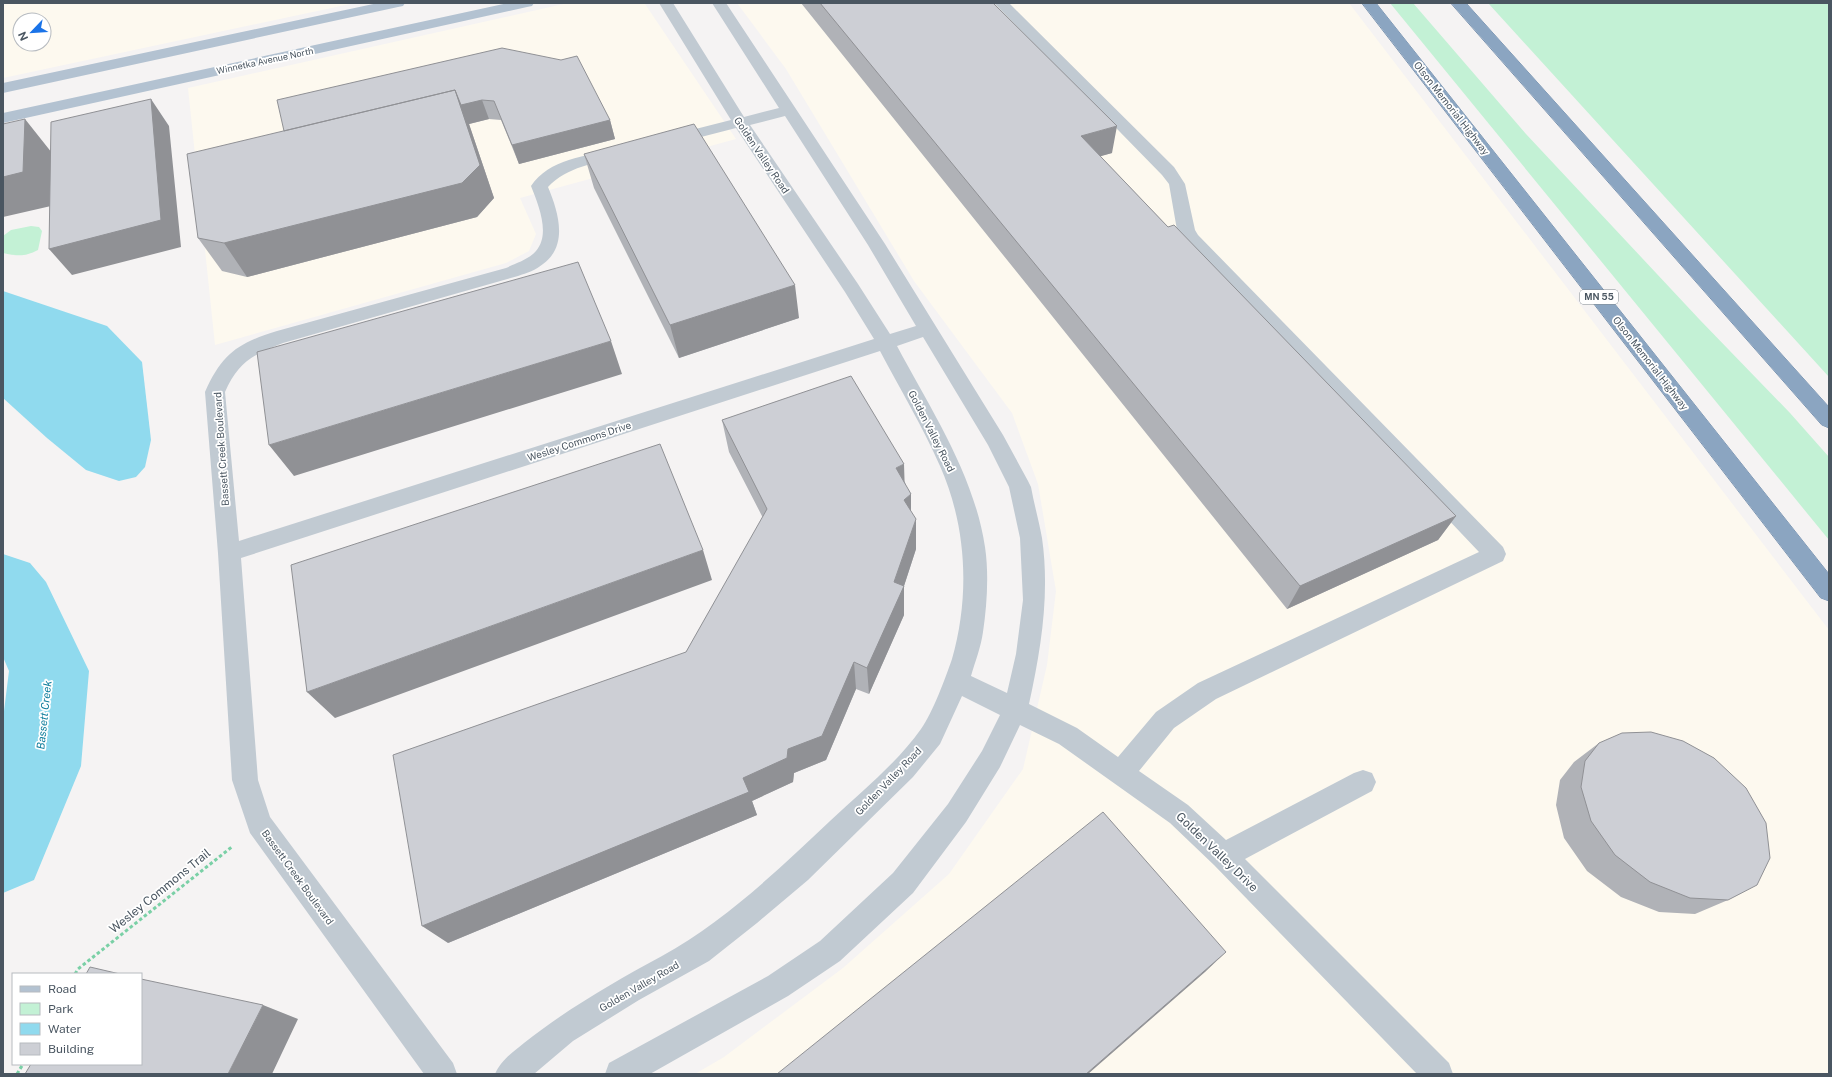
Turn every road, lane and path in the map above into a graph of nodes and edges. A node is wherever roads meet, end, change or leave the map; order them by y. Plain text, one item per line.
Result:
1 (398, 3) edge
2 (527, 3) edge
3 (666, 3) edge
4 (719, 3) edge
5 (1001, 3) edge
6 (1369, 3) edge
7 (1458, 3) edge
8 (3, 88) edge
9 (789, 110) junction
10 (3, 118) edge
11 (740, 122) junction
12 (928, 329) junction
13 (885, 342) junction
14 (1829, 420) edge
15 (229, 553) junction
16 (1829, 591) edge
17 (957, 681) junction
18 (1015, 710) junction
19 (1120, 774) junction
20 (1363, 782) dead end
21 (259, 824) junction
22 (1223, 856) junction
23 (76, 973) edge
24 (22, 1065) edge
25 (17, 1074) edge
26 (442, 1074) edge
27 (510, 1074) edge
28 (620, 1074) edge
29 (1438, 1074) edge

1 - 8 main road
2 - 10 main road, Winnetka Avenue North
3 - 11 street, Golden Valley Road
4 - 9 street
5 - 19 street
6 - 16 highway, Olson Memorial Highway / MN 55
7 - 14 highway
9 - 11 street, Bassett Creek Boulevard
9 - 12 street
11 - 13 street, Golden Valley Road
11 - 15 street, Bassett Creek Boulevard
12 - 13 street, Wesley Commons Drive
12 - 18 street
13 - 15 street, Wesley Commons Drive
13 - 17 street, Golden Valley Road
15 - 21 street, Bassett Creek Boulevard
17 - 18 street, Golden Valley Drive
17 - 27 street, Golden Valley Road
18 - 19 street, Golden Valley Drive
18 - 28 street
19 - 22 street, Golden Valley Drive
20 - 22 street
21 - 23 path, Wesley Commons Trail
21 - 26 street, Bassett Creek Boulevard
22 - 29 street, Golden Valley Drive
24 - 25 path

